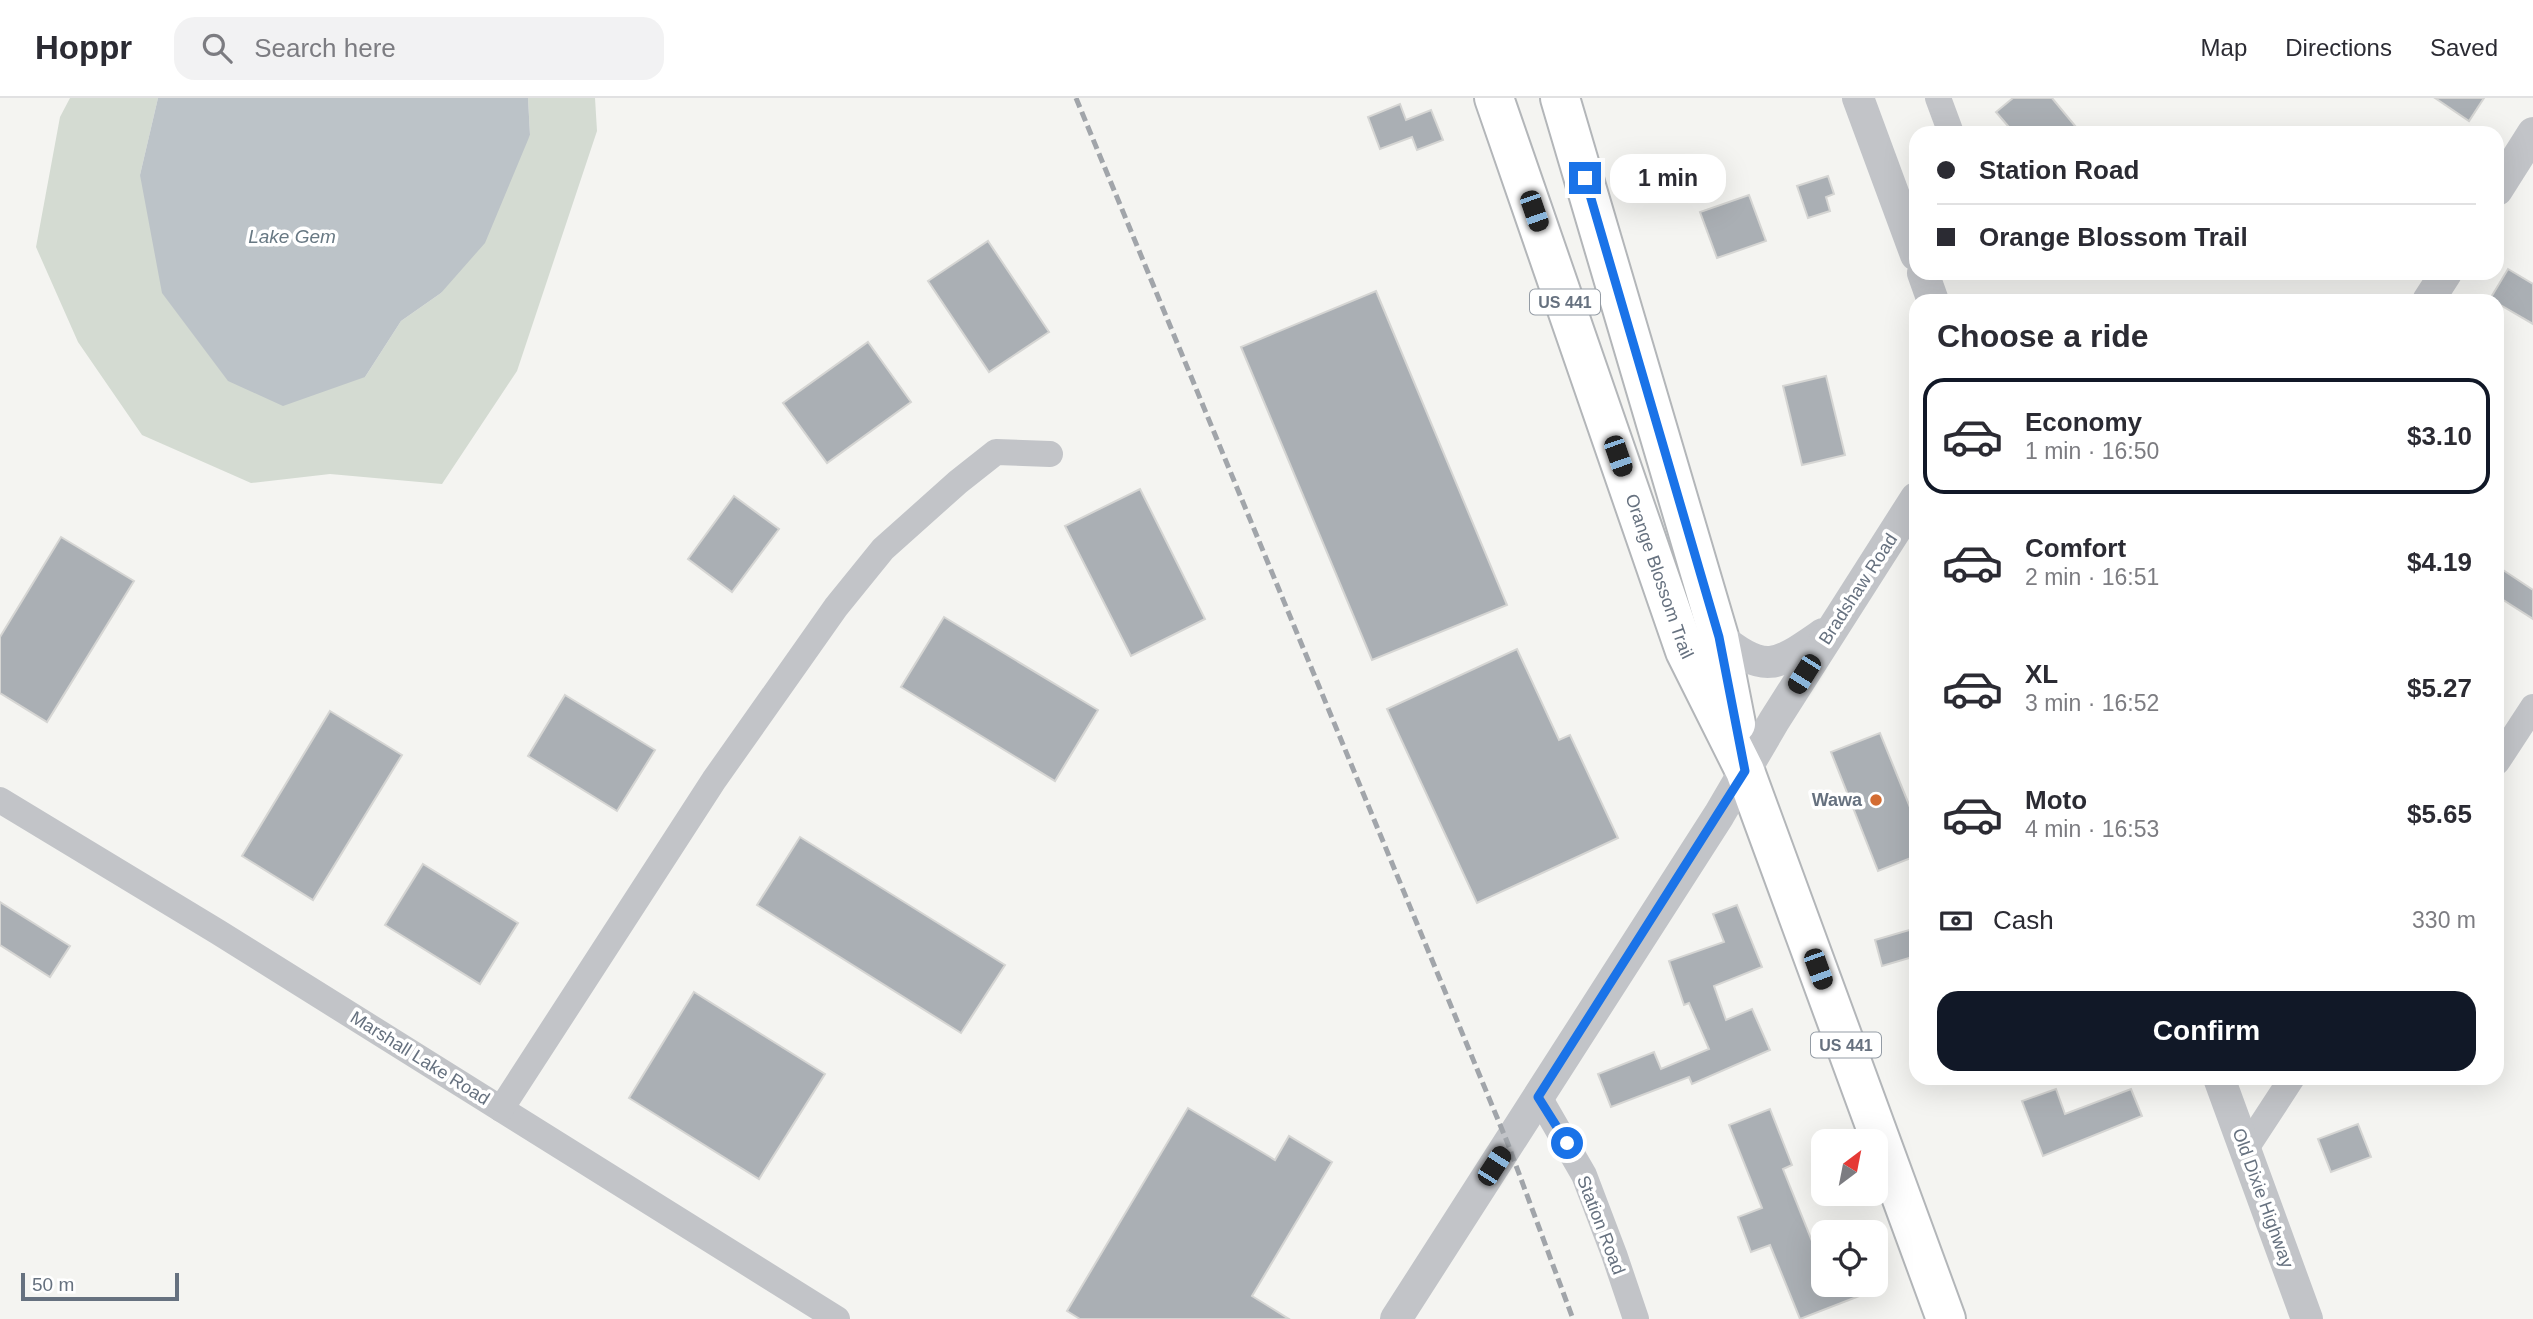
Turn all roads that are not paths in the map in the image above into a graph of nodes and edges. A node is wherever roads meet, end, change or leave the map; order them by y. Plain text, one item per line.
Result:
1 (1494, 98) edge
2 (1560, 98) edge
3 (1858, 98) edge
4 (1938, 98) edge
5 (1948, 126) edge
6 (2532, 135) edge
7 (2504, 179) edge
8 (1909, 236) edge
9 (1050, 454) dead end
10 (1909, 509) edge
11 (1833, 627) junction
12 (1719, 637) junction
13 (2533, 707) edge
14 (2504, 751) edge
15 (1745, 771) junction
16 (0, 800) edge
17 (2222, 1085) edge
18 (2287, 1085) edge
19 (1538, 1097) junction
20 (501, 1109) junction
21 (2245, 1150) junction
22 (837, 1319) edge
23 (1396, 1319) edge
24 (1636, 1319) edge
25 (1946, 1319) edge
26 (2307, 1319) edge

1 - 15 main road, Orange Blossom Trail / US 441
2 - 12 main road, Orange Blossom Trail / US 441
3 - 8 street
4 - 5 street
6 - 7 street
9 - 20 street
10 - 11 street, Bradshaw Road
11 - 12 street
11 - 15 street, Bradshaw Road
12 - 15 main road, Orange Blossom Trail / US 441
13 - 14 street
15 - 19 street, Bradshaw Road
15 - 25 main road, Orange Blossom Trail / US 441
16 - 20 street, Marshall Lake Road
17 - 21 street, Old Dixie Highway
18 - 21 street
19 - 23 street, Bradshaw Road
19 - 24 street, Station Road
20 - 22 street, Marshall Lake Road
21 - 26 street, Old Dixie Highway

